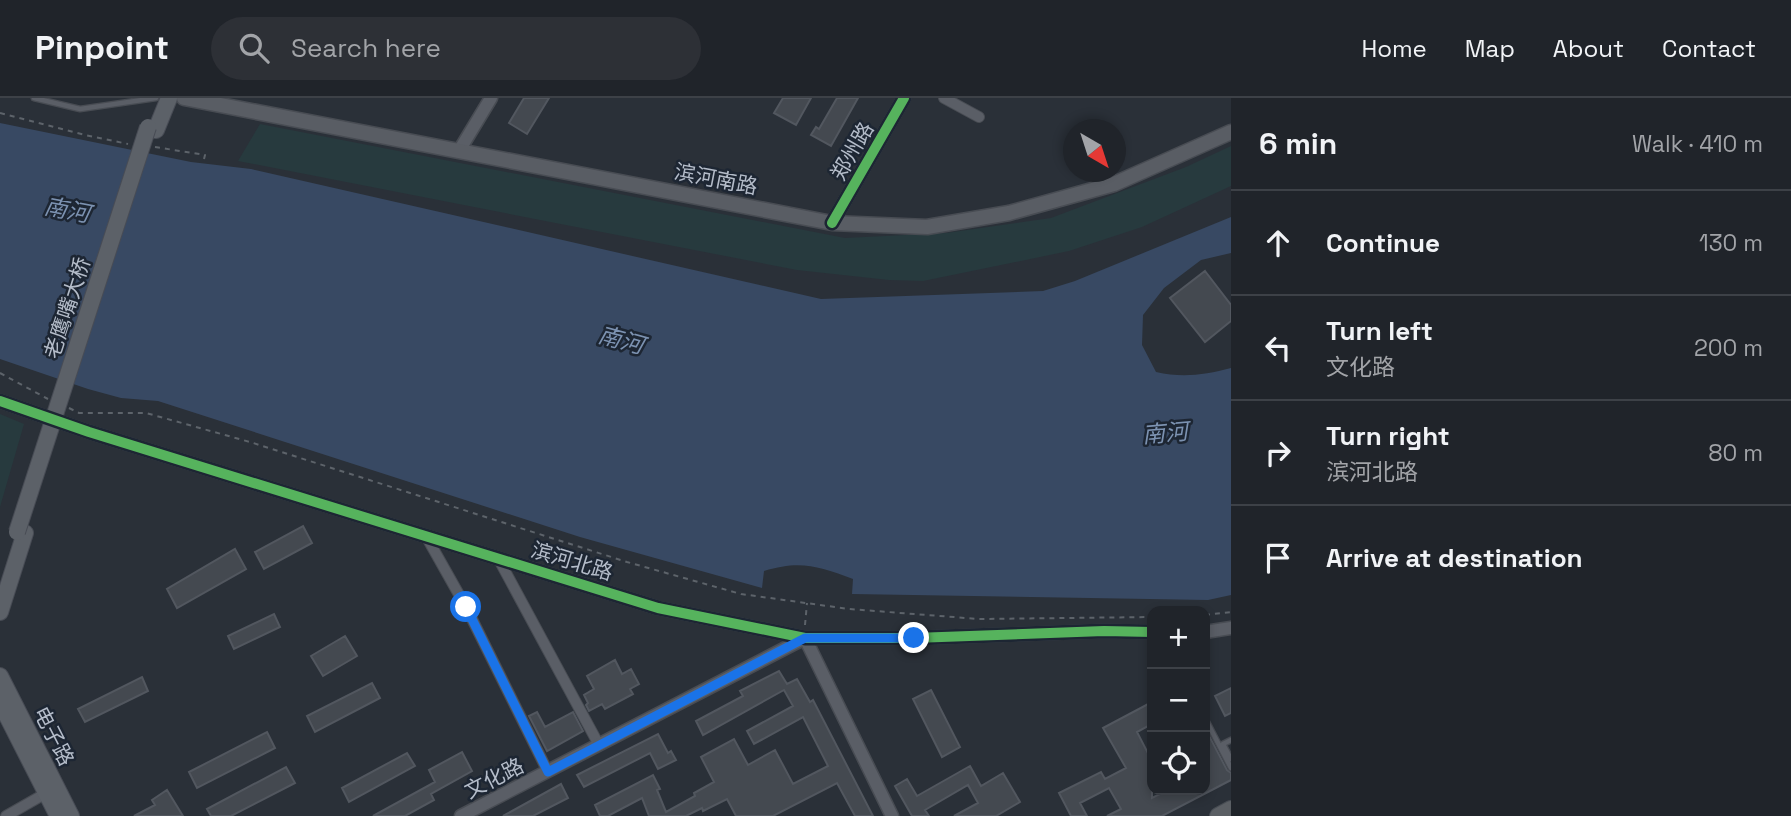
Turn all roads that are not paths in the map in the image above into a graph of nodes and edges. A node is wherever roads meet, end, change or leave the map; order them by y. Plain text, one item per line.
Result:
1 (34, 98) edge
2 (157, 98) edge
3 (169, 98) edge
4 (184, 98) edge
5 (491, 98) edge
6 (904, 98) edge
7 (944, 98) edge
8 (979, 117) dead end
9 (152, 128) junction
10 (1231, 132) edge
11 (459, 150) junction
12 (832, 223) junction
13 (0, 401) edge
14 (21, 533) junction
15 (426, 536) junction
16 (498, 558) junction
17 (0, 579) edge
18 (0, 612) edge
19 (1231, 628) edge
20 (1210, 631) edge
21 (1147, 632) edge
22 (805, 638) junction
23 (0, 676) edge
24 (0, 702) edge
25 (1210, 728) edge
26 (1231, 740) edge
27 (599, 745) junction
28 (1231, 759) edge
29 (1231, 768) edge
30 (548, 772) junction
31 (52, 790) junction
32 (1231, 809) edge
33 (468, 814) edge
34 (6, 816) edge
35 (58, 816) edge
36 (71, 816) edge
37 (892, 816) edge
38 (1218, 816) edge

1 - 2 lane
2 - 9 main road, 老鹰嘴大桥
3 - 9 main road
4 - 11 main road, 滨河南路
5 - 11 street
6 - 12 street, 郑州路
7 - 8 street
9 - 14 main road, 老鹰嘴大桥
10 - 12 main road, 滨河南路
11 - 12 main road, 滨河南路
13 - 15 street, 滨河北路
14 - 17 main road
14 - 18 main road
15 - 16 street, 滨河北路
15 - 30 street
16 - 22 street, 滨河北路
16 - 27 street
19 - 20 street
21 - 22 street, 滨河北路
22 - 27 street, 文化路
22 - 37 street
23 - 31 main road, 电子路
24 - 31 main road, 电子路
25 - 29 lane
26 - 28 lane
27 - 30 street, 文化路
30 - 33 street, 文化路
31 - 34 street
31 - 35 main road, 电子路
31 - 36 main road, 电子路
32 - 38 highway

